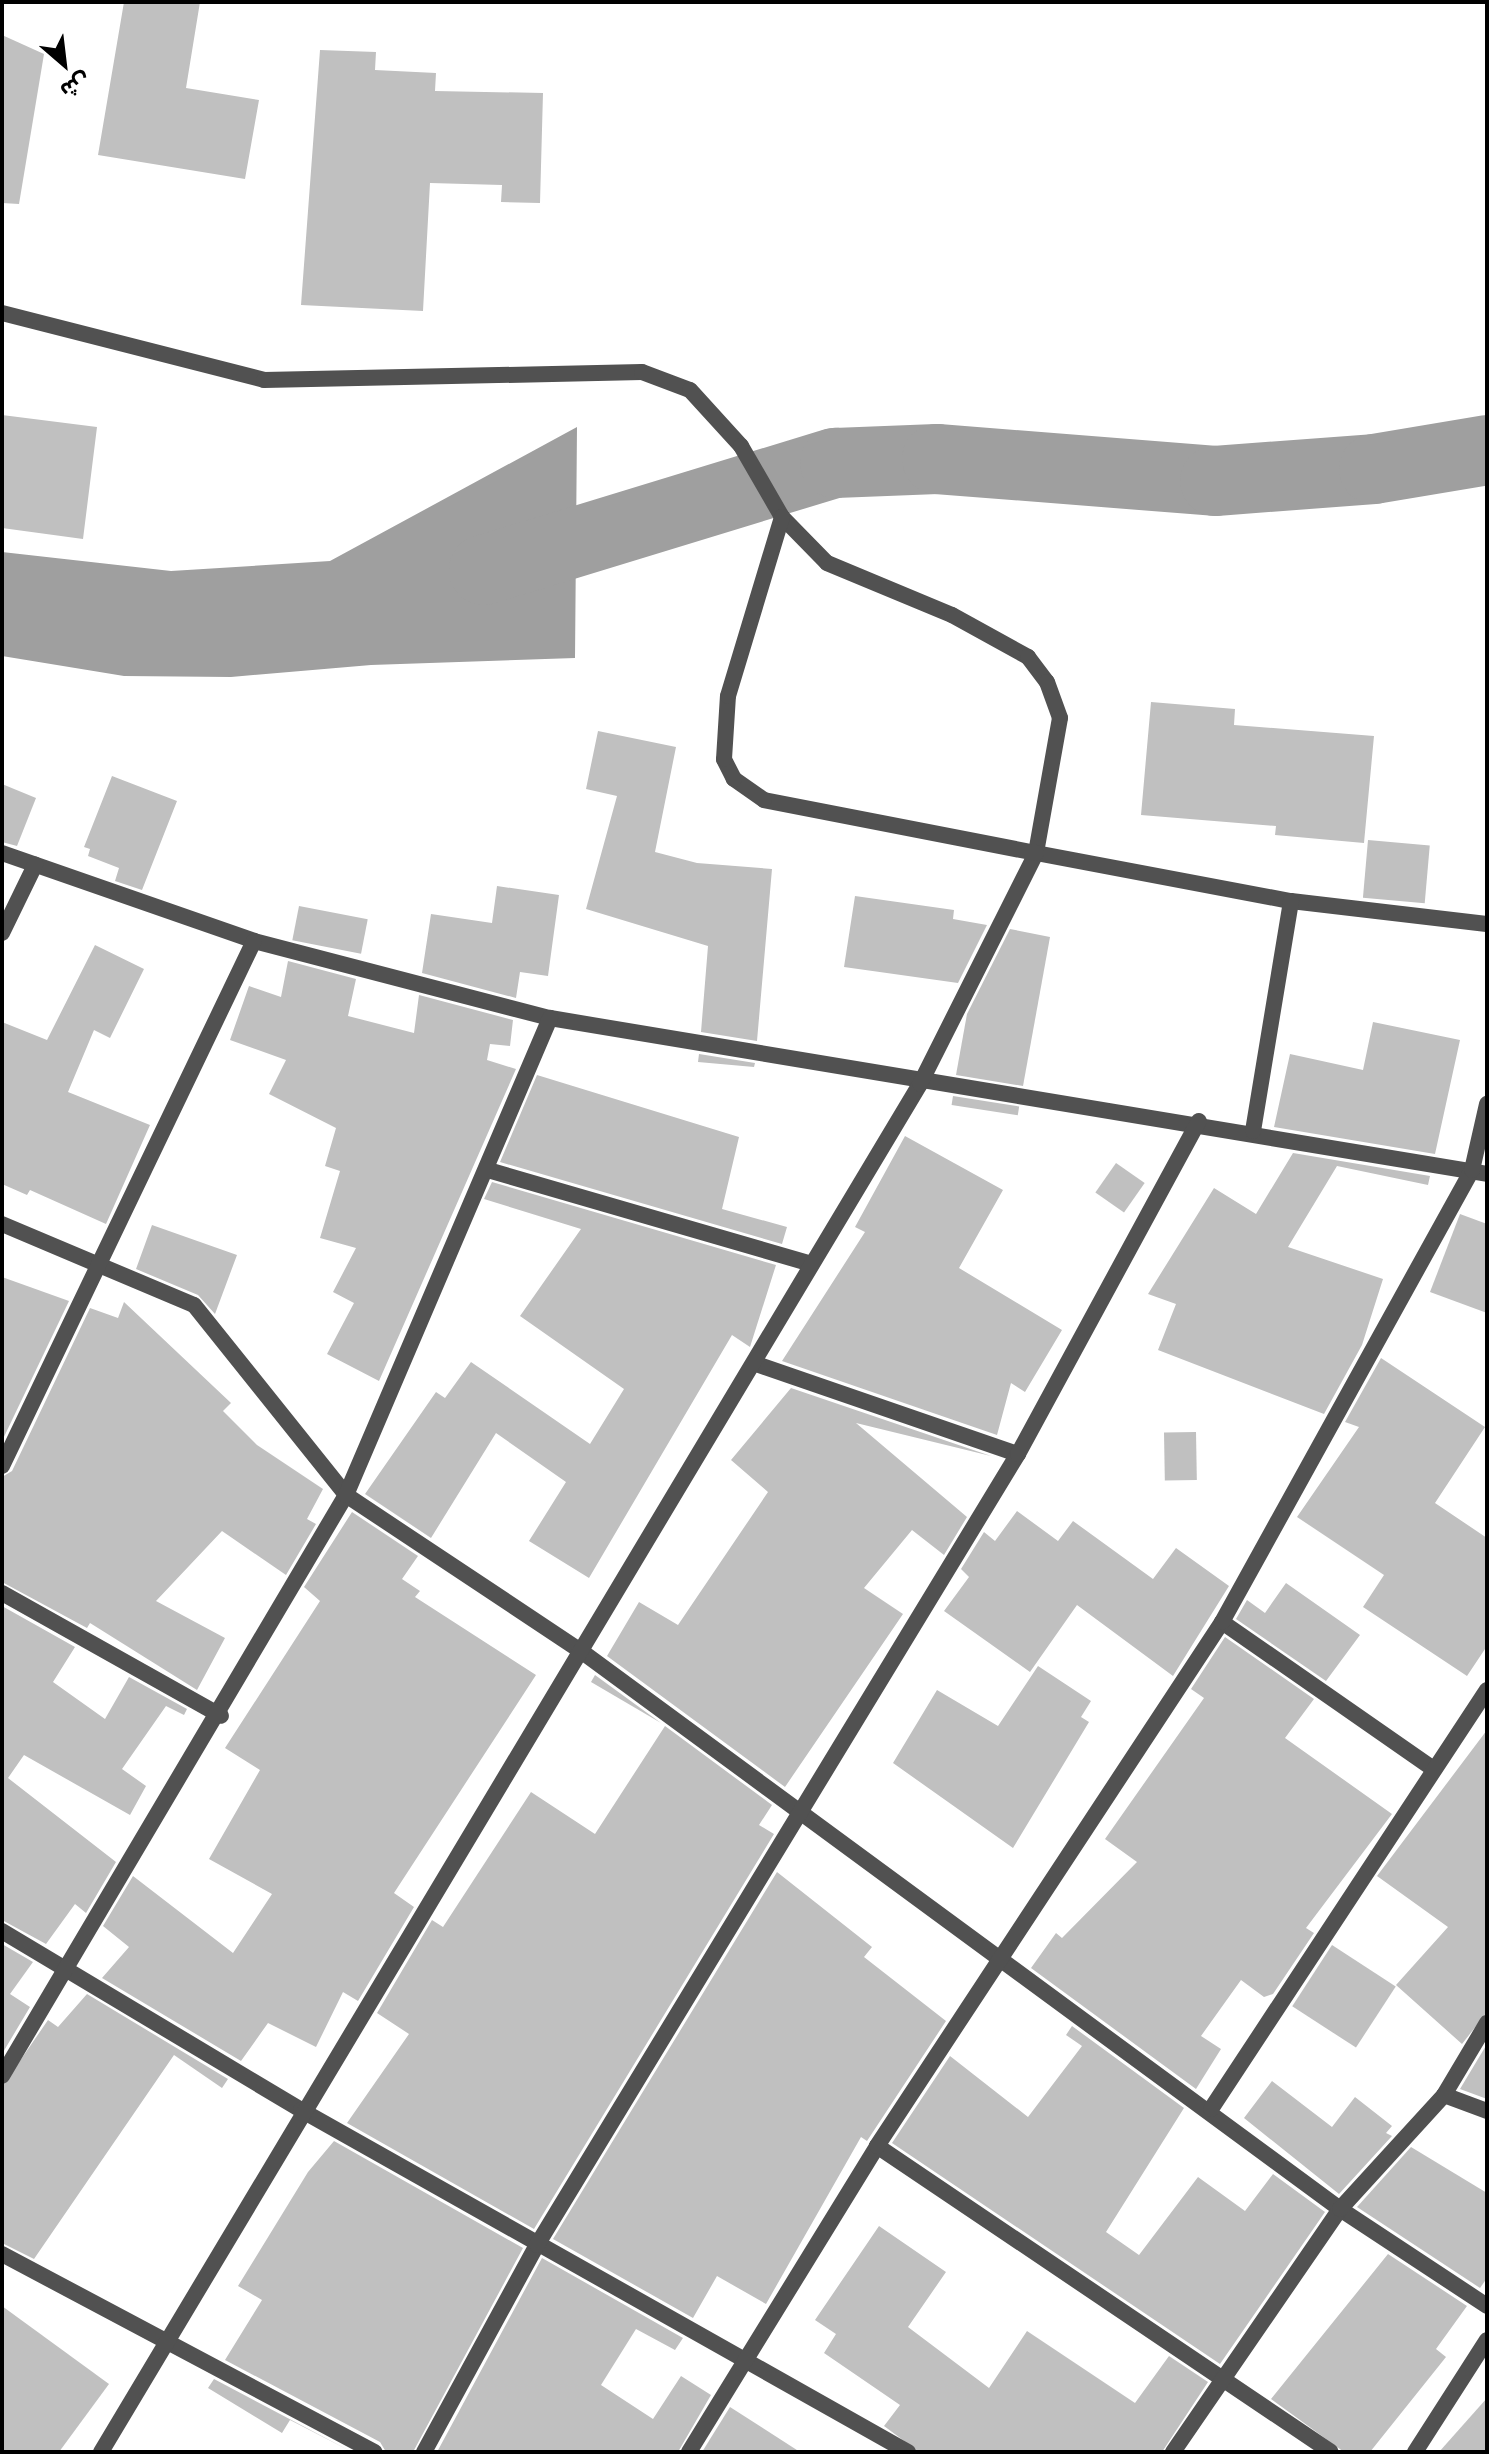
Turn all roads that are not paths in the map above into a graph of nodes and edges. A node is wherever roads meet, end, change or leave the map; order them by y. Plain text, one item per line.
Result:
1 (2, 313) edge
2 (782, 517) junction
3 (2, 853) edge
4 (1036, 853) junction
5 (35, 865) junction
6 (1291, 901) junction
7 (1487, 924) edge
8 (2, 933) edge
9 (254, 941) junction
10 (550, 1018) junction
11 (920, 1084) junction
12 (1487, 1104) edge
13 (1199, 1121) junction
14 (1253, 1131) junction
15 (488, 1170) junction
16 (1480, 1172) edge
17 (2, 1224) edge
18 (97, 1262) junction
19 (812, 1264) junction
20 (756, 1364) junction
21 (1018, 1454) junction
22 (2, 1466) edge
23 (346, 1495) junction
24 (2, 1593) edge
25 (1222, 1622) junction
26 (581, 1651) junction
27 (1487, 1690) edge
28 (221, 1716) junction
29 (1432, 1768) junction
30 (801, 1808) junction
31 (2, 1931) edge
32 (1001, 1961) junction
33 (65, 1967) junction
34 (1487, 2023) edge
35 (2, 2076) edge
36 (1444, 2095) junction
37 (1211, 2109) junction
38 (301, 2110) junction
39 (1487, 2111) edge
40 (877, 2146) junction
41 (1340, 2209) junction
42 (537, 2245) junction
43 (2, 2254) edge
44 (1487, 2306) edge
45 (165, 2337) junction
46 (1487, 2340) edge
47 (744, 2356) junction
48 (1222, 2380) junction
49 (101, 2452) edge
50 (375, 2452) edge
51 (424, 2452) edge
52 (689, 2452) edge
53 (908, 2452) edge
54 (1173, 2452) edge
55 (1331, 2452) edge
56 (1415, 2452) edge

1 - 2 street
2 - 4 street
2 - 4 street
3 - 5 street
4 - 6 street
4 - 11 street
5 - 8 street
5 - 9 street
6 - 7 street
6 - 14 street
9 - 10 street
9 - 18 street
10 - 11 street
10 - 15 street
11 - 13 street
11 - 19 street
12 - 16 street
13 - 14 street
13 - 21 street
14 - 16 street
15 - 19 street
15 - 23 street
16 - 25 street
17 - 18 street
18 - 22 street
18 - 23 street
19 - 20 street
20 - 21 street
20 - 26 street
21 - 30 street
23 - 26 street
23 - 28 street
24 - 28 street
25 - 29 street
25 - 32 street
26 - 30 street
26 - 38 street
27 - 29 street
28 - 33 street
29 - 37 street
30 - 32 street
30 - 42 street
31 - 33 street
32 - 37 street
32 - 40 street
33 - 35 street
33 - 38 street
34 - 36 street
36 - 39 street
36 - 41 street
37 - 41 street
38 - 42 street
38 - 45 street
40 - 47 street
40 - 48 street
41 - 44 street
41 - 48 street
42 - 47 street
42 - 51 street
43 - 45 street
45 - 49 street
45 - 50 street
46 - 56 street
47 - 52 street
47 - 53 street
48 - 54 street
48 - 55 street

